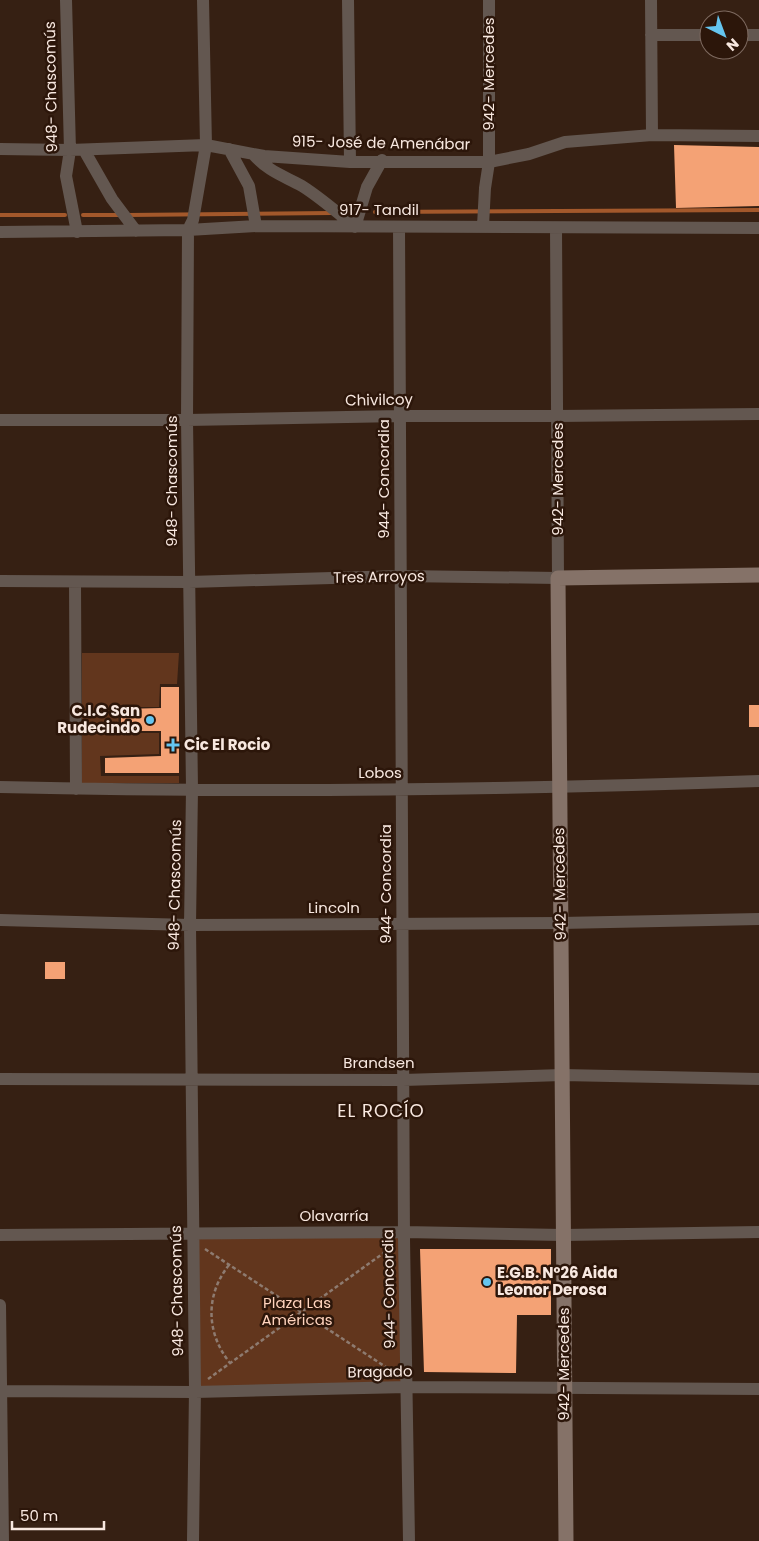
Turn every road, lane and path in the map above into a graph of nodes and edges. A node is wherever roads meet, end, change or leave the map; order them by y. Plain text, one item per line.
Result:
1 (66, 0) edge
2 (204, 0) edge
3 (348, 0) edge
4 (489, 0) edge
5 (651, 0) edge
6 (651, 35) junction
7 (699, 35) edge
8 (652, 135) junction
9 (759, 136) edge
10 (206, 145) junction
11 (229, 148) junction
12 (0, 149) edge
13 (70, 150) junction
14 (84, 150) junction
15 (253, 154) junction
16 (382, 160) junction
17 (350, 162) junction
18 (489, 162) junction
19 (255, 217) junction
20 (484, 217) junction
21 (355, 227) junction
22 (399, 227) junction
23 (556, 228) junction
24 (759, 228) edge
25 (188, 230) junction
26 (136, 231) junction
27 (0, 232) edge
28 (77, 232) junction
29 (759, 414) edge
30 (400, 416) junction
31 (557, 416) junction
32 (0, 420) edge
33 (187, 420) junction
34 (759, 575) edge
35 (401, 576) junction
36 (558, 578) junction
37 (0, 580) edge
38 (75, 582) junction
39 (189, 582) junction
40 (759, 782) edge
41 (0, 787) edge
42 (559, 788) junction
43 (76, 789) junction
44 (192, 789) junction
45 (402, 789) junction
46 (759, 918) edge
47 (0, 920) edge
48 (560, 923) junction
49 (402, 924) junction
50 (190, 925) junction
51 (562, 1075) junction
52 (759, 1078) edge
53 (0, 1079) edge
54 (191, 1079) junction
55 (403, 1080) junction
56 (759, 1232) edge
57 (0, 1235) edge
58 (404, 1235) junction
59 (563, 1235) junction
60 (192, 1237) junction
61 (229, 1264) junction
62 (0, 1304) edge
63 (302, 1312) junction
64 (230, 1363) junction
65 (407, 1384) junction
66 (565, 1389) junction
67 (759, 1389) edge
68 (195, 1390) junction
69 (2, 1391) junction
70 (3, 1541) edge
71 (193, 1541) edge
72 (409, 1541) edge
73 (566, 1541) edge

1 - 13 street, 948- Chascomús
2 - 10 street, 948- Chascomús
3 - 17 street
4 - 18 street, 942- Mercedes
5 - 6 street
6 - 7 street
6 - 8 street
8 - 9 street, 915- José de Amenábar
8 - 18 street, 915- José de Amenábar
10 - 11 street, 915- José de Amenábar
10 - 14 street, 915- José de Amenábar
10 - 25 street, 948- Chascomús
11 - 15 street, 915- José de Amenábar
11 - 19 street
12 - 13 street, 915- José de Amenábar
13 - 14 street, 915- José de Amenábar
13 - 28 street, 948- Chascomús
14 - 26 street
15 - 17 street, 915- José de Amenábar
15 - 21 street
16 - 17 street, 915- José de Amenábar
16 - 18 street, 915- José de Amenábar
16 - 21 street
18 - 20 street, 942- Mercedes
19 - 21 street, 917- Tandil
19 - 25 street, 917- Tandil
20 - 22 street, 917- Tandil
20 - 23 street, 917- Tandil
21 - 22 street, 917- Tandil
22 - 30 street, 944- Concordia
23 - 24 street, 917- Tandil
23 - 31 street, 942- Mercedes
25 - 26 street, 917- Tandil
25 - 33 street, 948- Chascomús
26 - 28 street, 917- Tandil
27 - 28 street, 917- Tandil
29 - 31 street, Chivilcoy
30 - 31 street, Chivilcoy
30 - 33 street, Chivilcoy
30 - 35 street, 944- Concordia
31 - 36 street, 942- Mercedes
32 - 33 street, Chivilcoy
33 - 39 street, 948- Chascomús
34 - 36 main road, Tres Arroyos
35 - 36 street, Tres Arroyos
35 - 39 street, Tres Arroyos
35 - 45 street, 944- Concordia
36 - 42 main road, 942- Mercedes
37 - 38 street, Tres Arroyos
38 - 39 street, Tres Arroyos
38 - 43 street
39 - 44 street, 948- Chascomús
40 - 42 street, Lobos
41 - 43 street, Lobos
42 - 45 street, Lobos
42 - 48 main road, 942- Mercedes
43 - 44 street, Lobos
44 - 45 street, Lobos
44 - 50 street, 948- Chascomús
45 - 49 street, 944- Concordia
46 - 48 street, Lincoln
47 - 50 street, Lincoln
48 - 49 street, Lincoln
48 - 51 main road, 942- Mercedes
49 - 50 street, Lincoln
49 - 55 street, 944- Concordia
50 - 54 street, 948- Chascomús
51 - 52 street, Brandsen
51 - 55 street, Brandsen
51 - 59 main road, 942- Mercedes
53 - 54 street, Brandsen
54 - 55 street, Brandsen
54 - 60 street, 948- Chascomús
55 - 58 street, 944- Concordia
56 - 59 street, Olavarría
57 - 60 street, Olavarría
58 - 59 street, Olavarría
58 - 60 street, Olavarría
58 - 63 path
58 - 65 street, 944- Concordia
59 - 66 main road, 942- Mercedes
60 - 61 path
60 - 68 street, 948- Chascomús
61 - 63 path
61 - 64 path
62 - 69 street
63 - 64 path
63 - 65 path
64 - 68 path
65 - 66 street, Bragado
65 - 68 street, Bragado
65 - 72 street, 944- Concordia
66 - 67 street, Bragado
66 - 73 main road, 942- Mercedes
68 - 69 street, Bragado
68 - 71 street, 948- Chascomús
69 - 70 street

